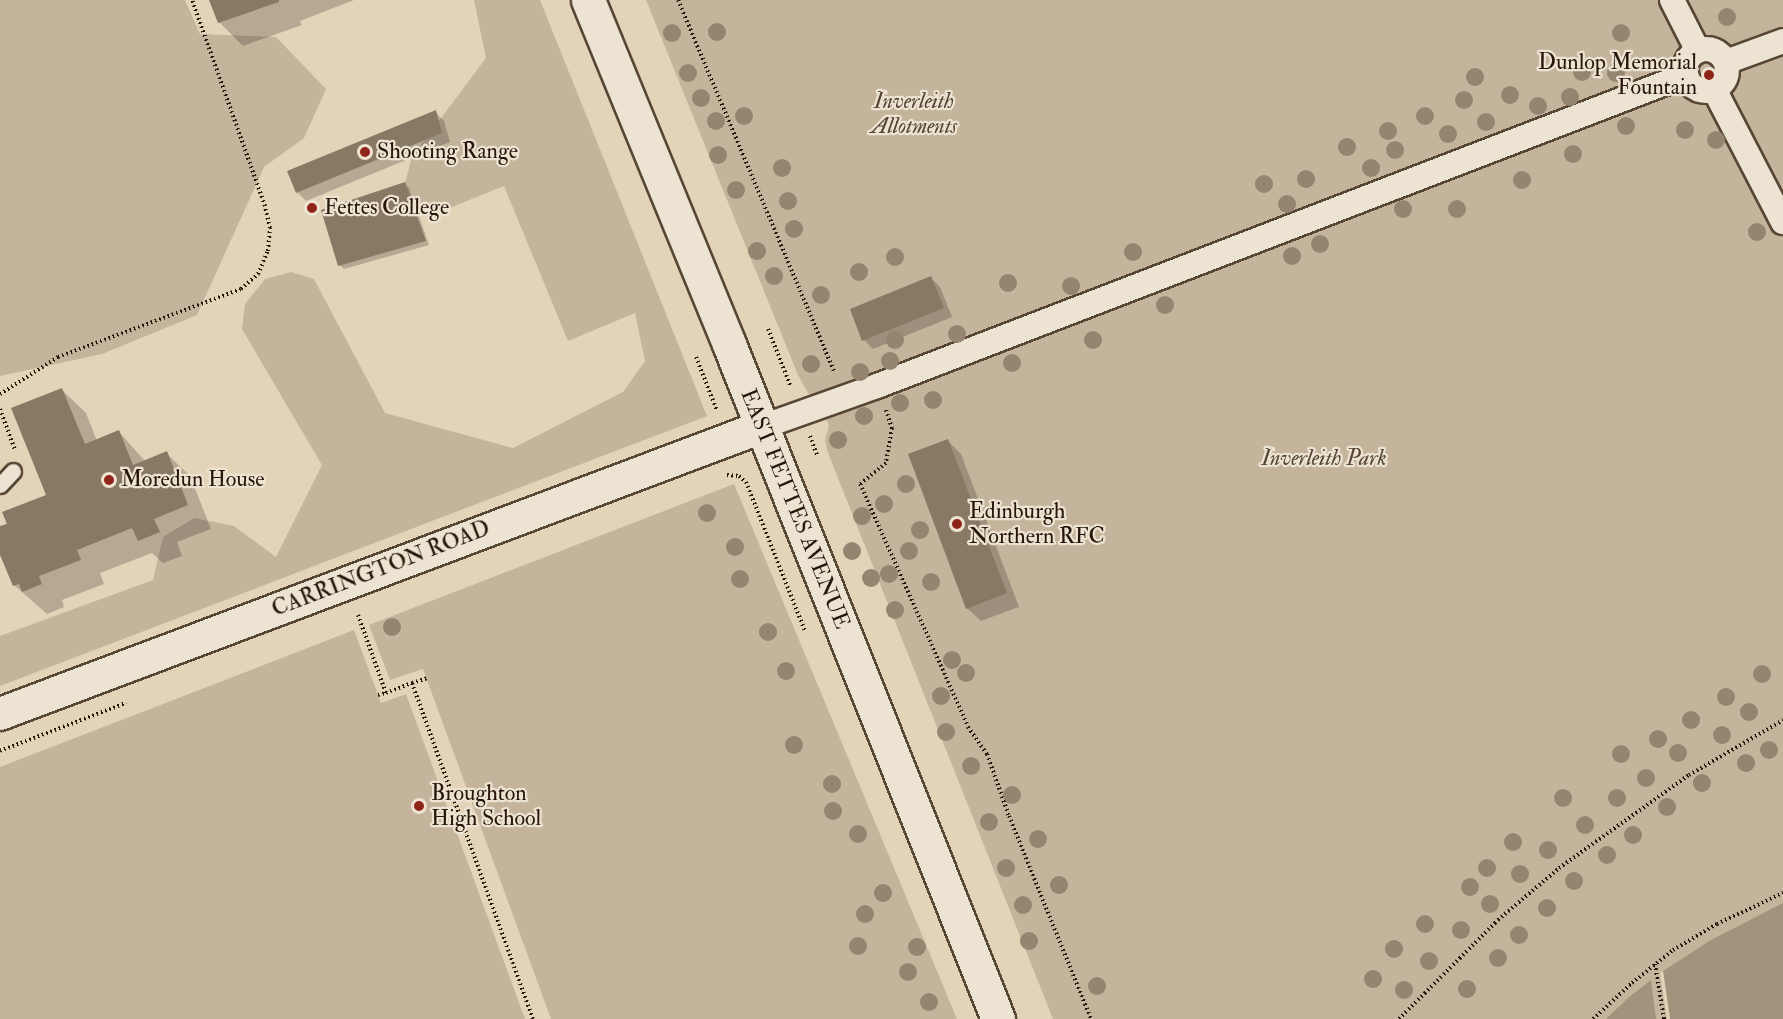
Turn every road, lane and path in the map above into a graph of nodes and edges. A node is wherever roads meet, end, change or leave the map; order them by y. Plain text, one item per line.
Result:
1 (192, 0) edge
2 (588, 0) edge
3 (678, 0) edge
4 (1672, 0) edge
5 (1783, 41) edge
6 (1698, 51) junction
7 (1726, 62) junction
8 (1686, 75) junction
9 (1714, 89) junction
10 (1783, 222) edge
11 (696, 357) dead end
12 (0, 394) edge
13 (845, 398) junction
14 (882, 401) dead end
15 (0, 409) edge
16 (714, 418) dead end
17 (762, 427) junction
18 (13, 471) joint
19 (746, 482) dead end
20 (0, 485) edge
21 (358, 615) dead end
22 (805, 632) dead end
23 (427, 678) dead end
24 (412, 683) junction
25 (386, 693) junction
26 (378, 696) dead end
27 (0, 714) edge
28 (1783, 720) edge
29 (1783, 893) edge
30 (1655, 963) junction
31 (533, 1019) edge
32 (998, 1019) edge
33 (1091, 1019) edge
34 (1399, 1019) edge
35 (1593, 1019) edge
36 (1664, 1019) edge

1 - 12 path
2 - 17 street, EAST FETTES AVENUE
3 - 13 path
4 - 6 street
5 - 7 street
6 - 7 street
6 - 8 street
7 - 9 street
8 - 9 street
8 - 13 street
9 - 10 street
11 - 16 path
13 - 17 street
14 - 33 path
15 - 18 path
17 - 27 street, CARRINGTON ROAD
17 - 32 street, EAST FETTES AVENUE
18 - 20 lane
19 - 22 path
21 - 25 path
23 - 24 path
24 - 25 path
24 - 31 path
25 - 26 path
28 - 34 path
29 - 30 path
30 - 35 path
30 - 36 path

